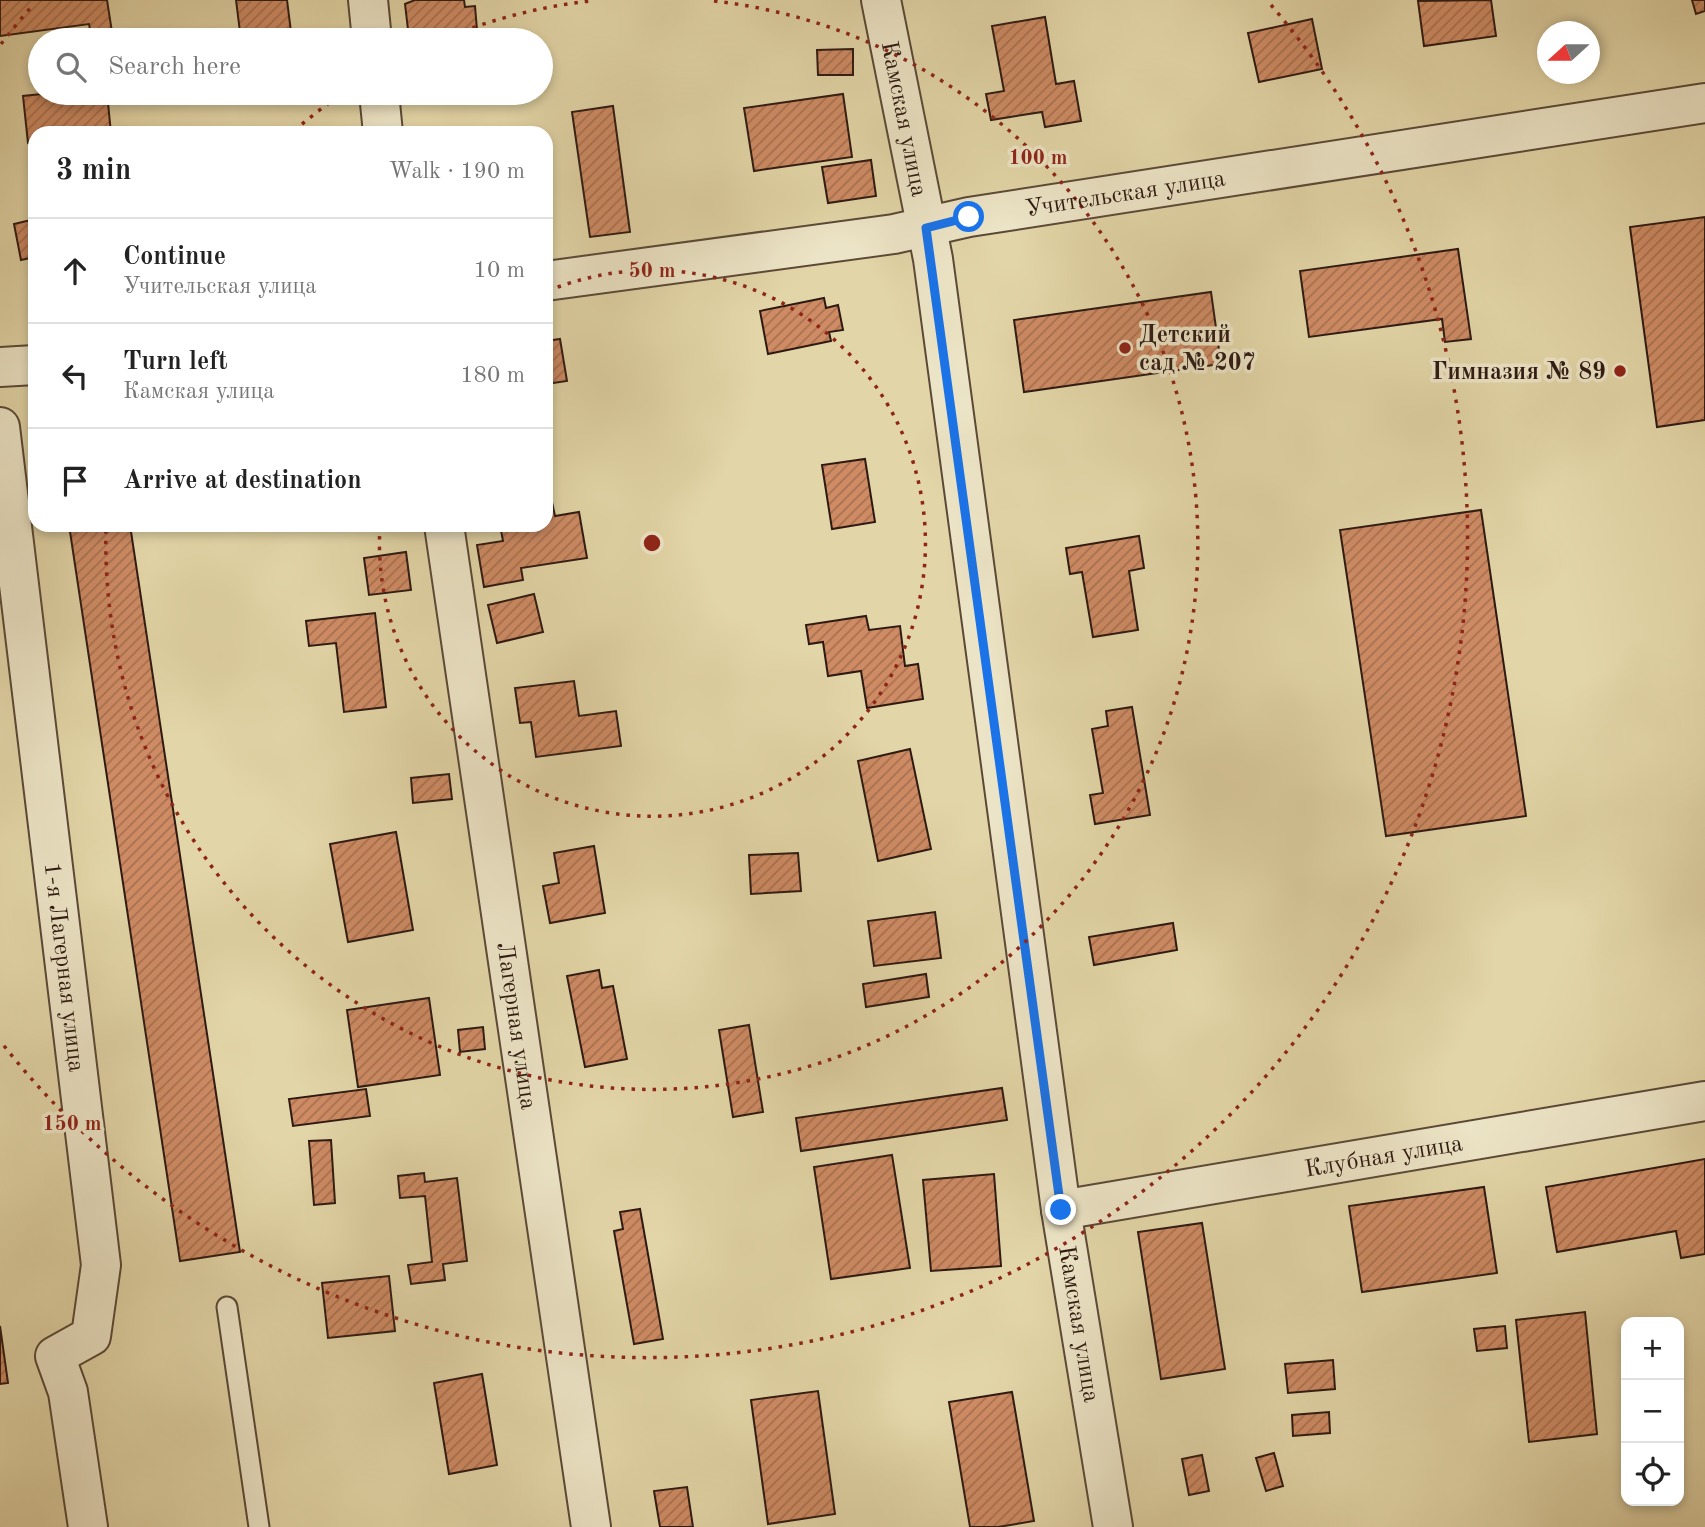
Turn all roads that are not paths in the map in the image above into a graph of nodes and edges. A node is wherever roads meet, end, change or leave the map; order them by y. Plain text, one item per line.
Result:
1 (368, 0) edge
2 (881, 0) edge
3 (371, 28) edge
4 (1705, 103) edge
5 (380, 105) edge
6 (382, 126) edge
7 (926, 228) junction
8 (553, 280) edge
9 (28, 365) edge
10 (0, 367) edge
11 (0, 427) edge
12 (445, 532) edge
13 (1705, 1101) edge
14 (1061, 1210) junction
15 (227, 1307) dead end
16 (88, 1527) edge
17 (260, 1527) edge
18 (591, 1527) edge
19 (1113, 1527) edge

1 - 3 street
2 - 7 street, Камская улица
4 - 7 street, Учительская улица
5 - 6 street
7 - 8 street, Учительская улица
7 - 14 street, Камская улица
9 - 10 street
11 - 16 street, 1-я Лагерная улица
12 - 18 street, Лагерная улица
13 - 14 street, Клубная улица
14 - 19 street, Камская улица
15 - 17 lane

